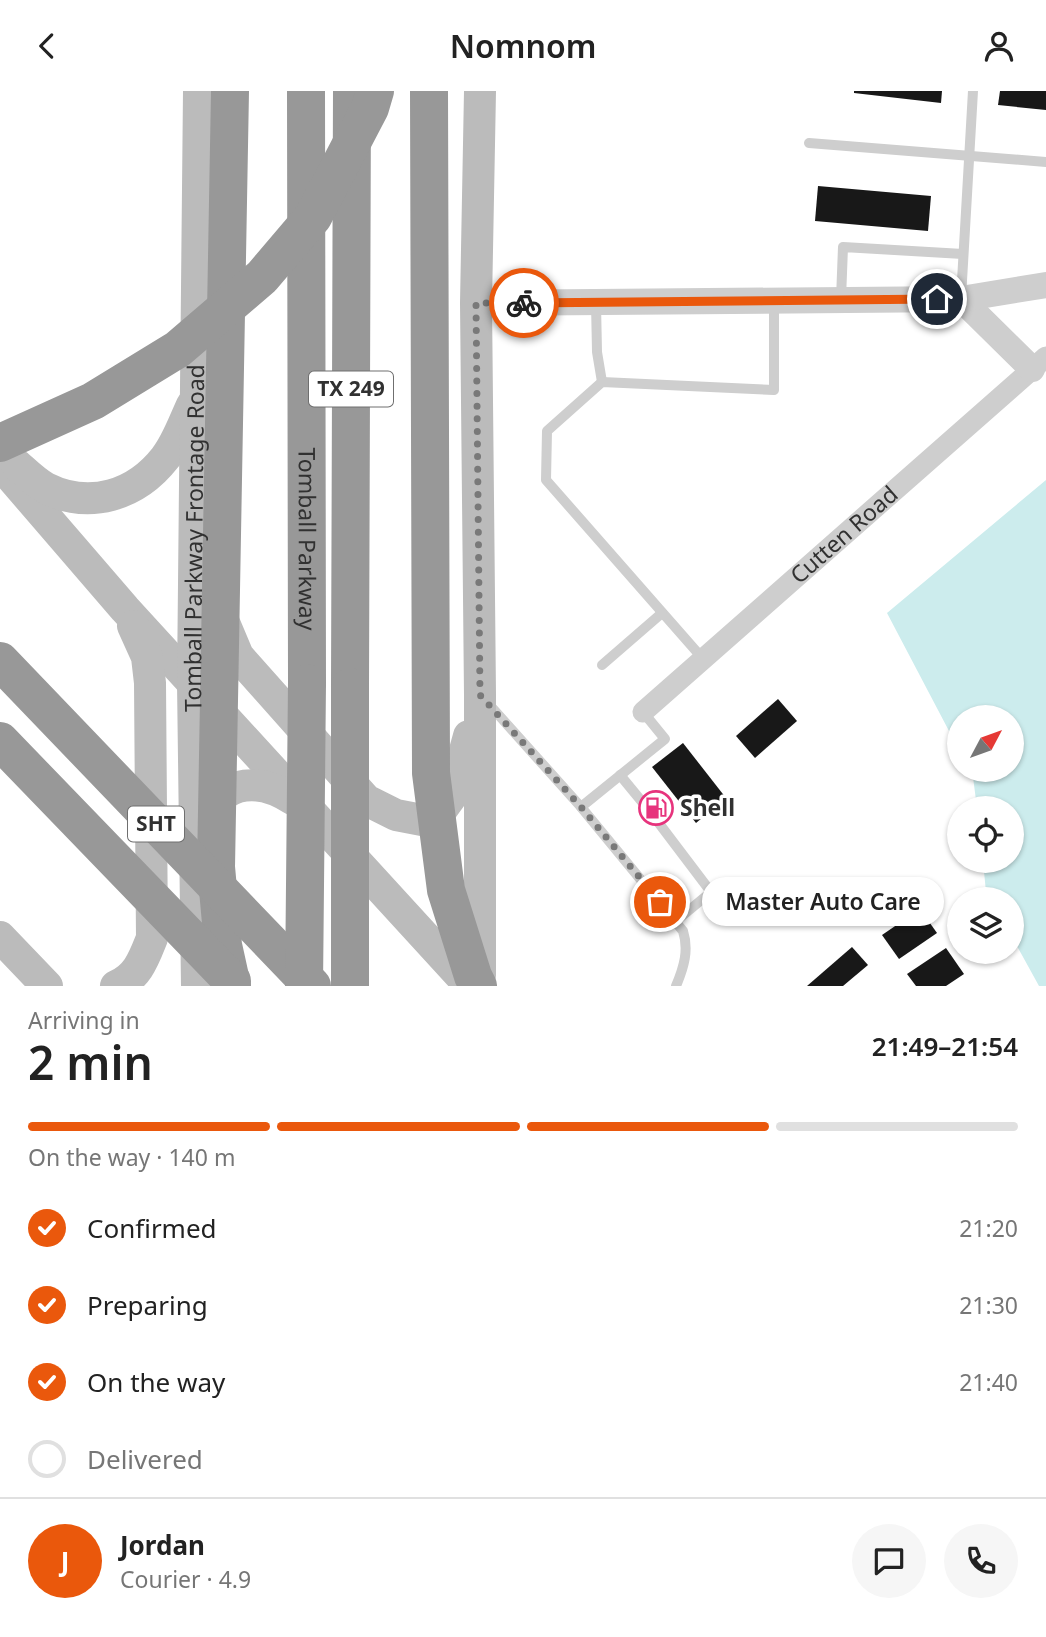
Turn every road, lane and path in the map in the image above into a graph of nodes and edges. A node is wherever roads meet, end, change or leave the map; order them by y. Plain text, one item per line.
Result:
1 (199, 91) edge
2 (230, 91) edge
3 (306, 91) edge
4 (352, 91) edge
5 (375, 91) edge
6 (429, 91) edge
7 (481, 91) edge
8 (973, 91) edge
9 (809, 143) dead end
10 (968, 155) junction
11 (1046, 162) edge
12 (963, 254) junction
13 (1046, 285) edge
14 (961, 299) junction
15 (841, 301) junction
16 (775, 302) junction
17 (476, 303) junction
18 (597, 303) junction
19 (1039, 363) edge
20 (602, 382) junction
21 (196, 398) junction
22 (0, 443) edge
23 (0, 453) edge
24 (0, 464) edge
25 (195, 512) junction
26 (125, 609) junction
27 (662, 613) junction
28 (704, 660) junction
29 (0, 661) edge
30 (602, 665) dead end
31 (193, 682) junction
32 (480, 695) junction
33 (643, 712) joint
34 (0, 741) edge
35 (620, 775) junction
36 (643, 803) dead end
37 (581, 807) junction
38 (313, 813) junction
39 (658, 822) dead end
40 (195, 848) junction
41 (676, 921) junction
42 (0, 937) edge
43 (47, 986) edge
44 (116, 986) edge
45 (197, 986) edge
46 (234, 986) edge
47 (304, 986) edge
48 (312, 986) edge
49 (350, 986) edge
50 (470, 986) edge
51 (479, 986) edge
52 (677, 986) edge

1 - 21 main road, Tomball Parkway Frontage Road
2 - 46 highway, bridge
3 - 47 highway, Tomball Parkway / TX 249, bridge
4 - 49 highway, Tomball Parkway / TX 249, bridge
5 - 22 highway, bridge
6 - 51 highway, bridge
7 - 17 main road
8 - 10 lane
9 - 10 lane
10 - 11 lane
10 - 12 lane
12 - 14 lane
12 - 15 lane
13 - 14 street
14 - 15 street
14 - 19 street
15 - 16 street
16 - 18 street
16 - 20 lane
17 - 18 street
17 - 32 main road
18 - 20 lane
19 - 28 street, Cutten Road
20 - 27 lane
21 - 23 main road
21 - 25 main road, Tomball Parkway Frontage Road
24 - 26 main road
25 - 31 main road, Tomball Parkway Frontage Road
25 - 32 main road
26 - 31 main road
26 - 44 main road
27 - 28 lane
27 - 30 lane
28 - 33 street, Cutten Road
29 - 48 highway, SHT, bridge
31 - 38 main road
31 - 40 main road, Tomball Parkway Frontage Road
32 - 37 lane
32 - 51 main road
33 - 35 lane
34 - 46 highway, SHT, bridge
35 - 36 lane
35 - 37 lane
37 - 41 lane
38 - 40 main road
38 - 50 main road
39 - 41 lane
40 - 45 main road, Tomball Parkway Frontage Road
41 - 52 lane
42 - 43 main road

